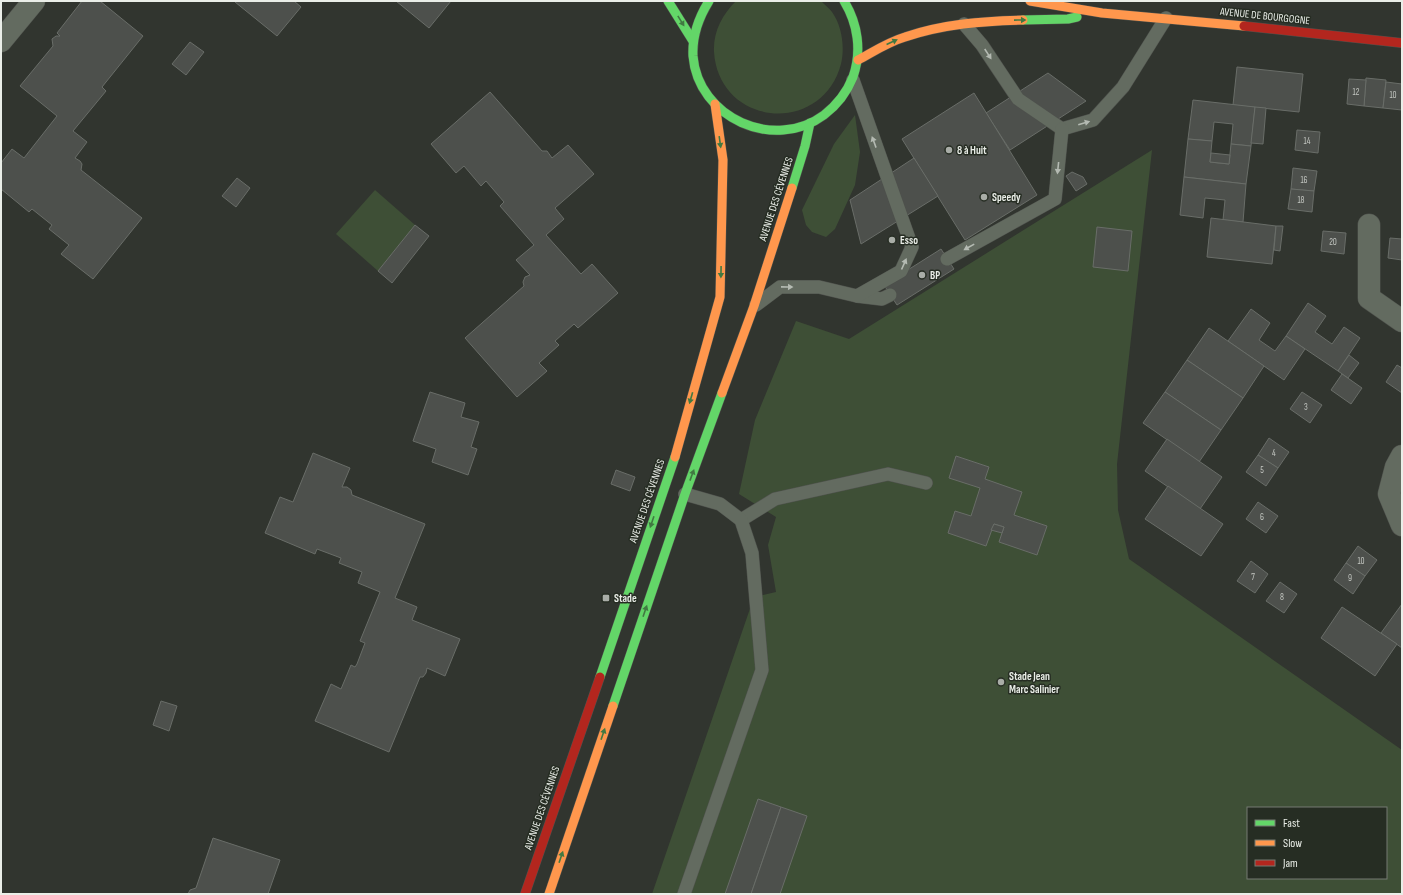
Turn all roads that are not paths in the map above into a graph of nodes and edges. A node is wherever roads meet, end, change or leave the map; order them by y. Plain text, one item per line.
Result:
1 (34, 1) edge
2 (668, 1) edge
3 (708, 1) edge
4 (856, 1) edge
5 (1030, 1) edge
6 (844, 2) edge
7 (1102, 13) junction
8 (1166, 18) junction
9 (964, 24) junction
10 (1, 41) edge
11 (693, 41) junction
12 (1402, 43) edge
13 (858, 60) junction
14 (853, 80) junction
15 (714, 104) junction
16 (810, 124) junction
17 (1062, 129) junction
18 (1369, 225) dead end
19 (947, 259) dead end
20 (890, 295) dead end
21 (858, 296) junction
22 (754, 306) junction
23 (1402, 321) edge
24 (1402, 456) edge
25 (926, 483) dead end
26 (684, 494) junction
27 (741, 520) junction
28 (1402, 525) edge
29 (525, 894) edge
30 (549, 894) edge
31 (684, 894) edge

1 - 10 street
2 -> 11 street
3 - 11 street
4 - 6 street
5 - 7 street, AVENUE DE BOURGOGNE
6 - 13 street
7 - 8 street, AVENUE DE BOURGOGNE
9 -> 7 street, AVENUE DE BOURGOGNE
8 - 12 street, AVENUE DE BOURGOGNE
17 -> 8 lane
13 -> 9 street, AVENUE DE BOURGOGNE
9 -> 17 lane
11 - 15 street
13 - 14 street
14 - 16 street
21 -> 14 lane
15 - 16 street
15 -> 29 street, AVENUE DES CÉVENNES
16 - 22 street, AVENUE DES CÉVENNES
17 -> 19 lane
18 - 23 street
20 - 21 lane
22 -> 21 lane
26 -> 22 street, AVENUE DES CÉVENNES
24 - 28 street
25 - 27 lane
26 - 27 lane
30 -> 26 street, AVENUE DES CÉVENNES
27 - 31 lane

